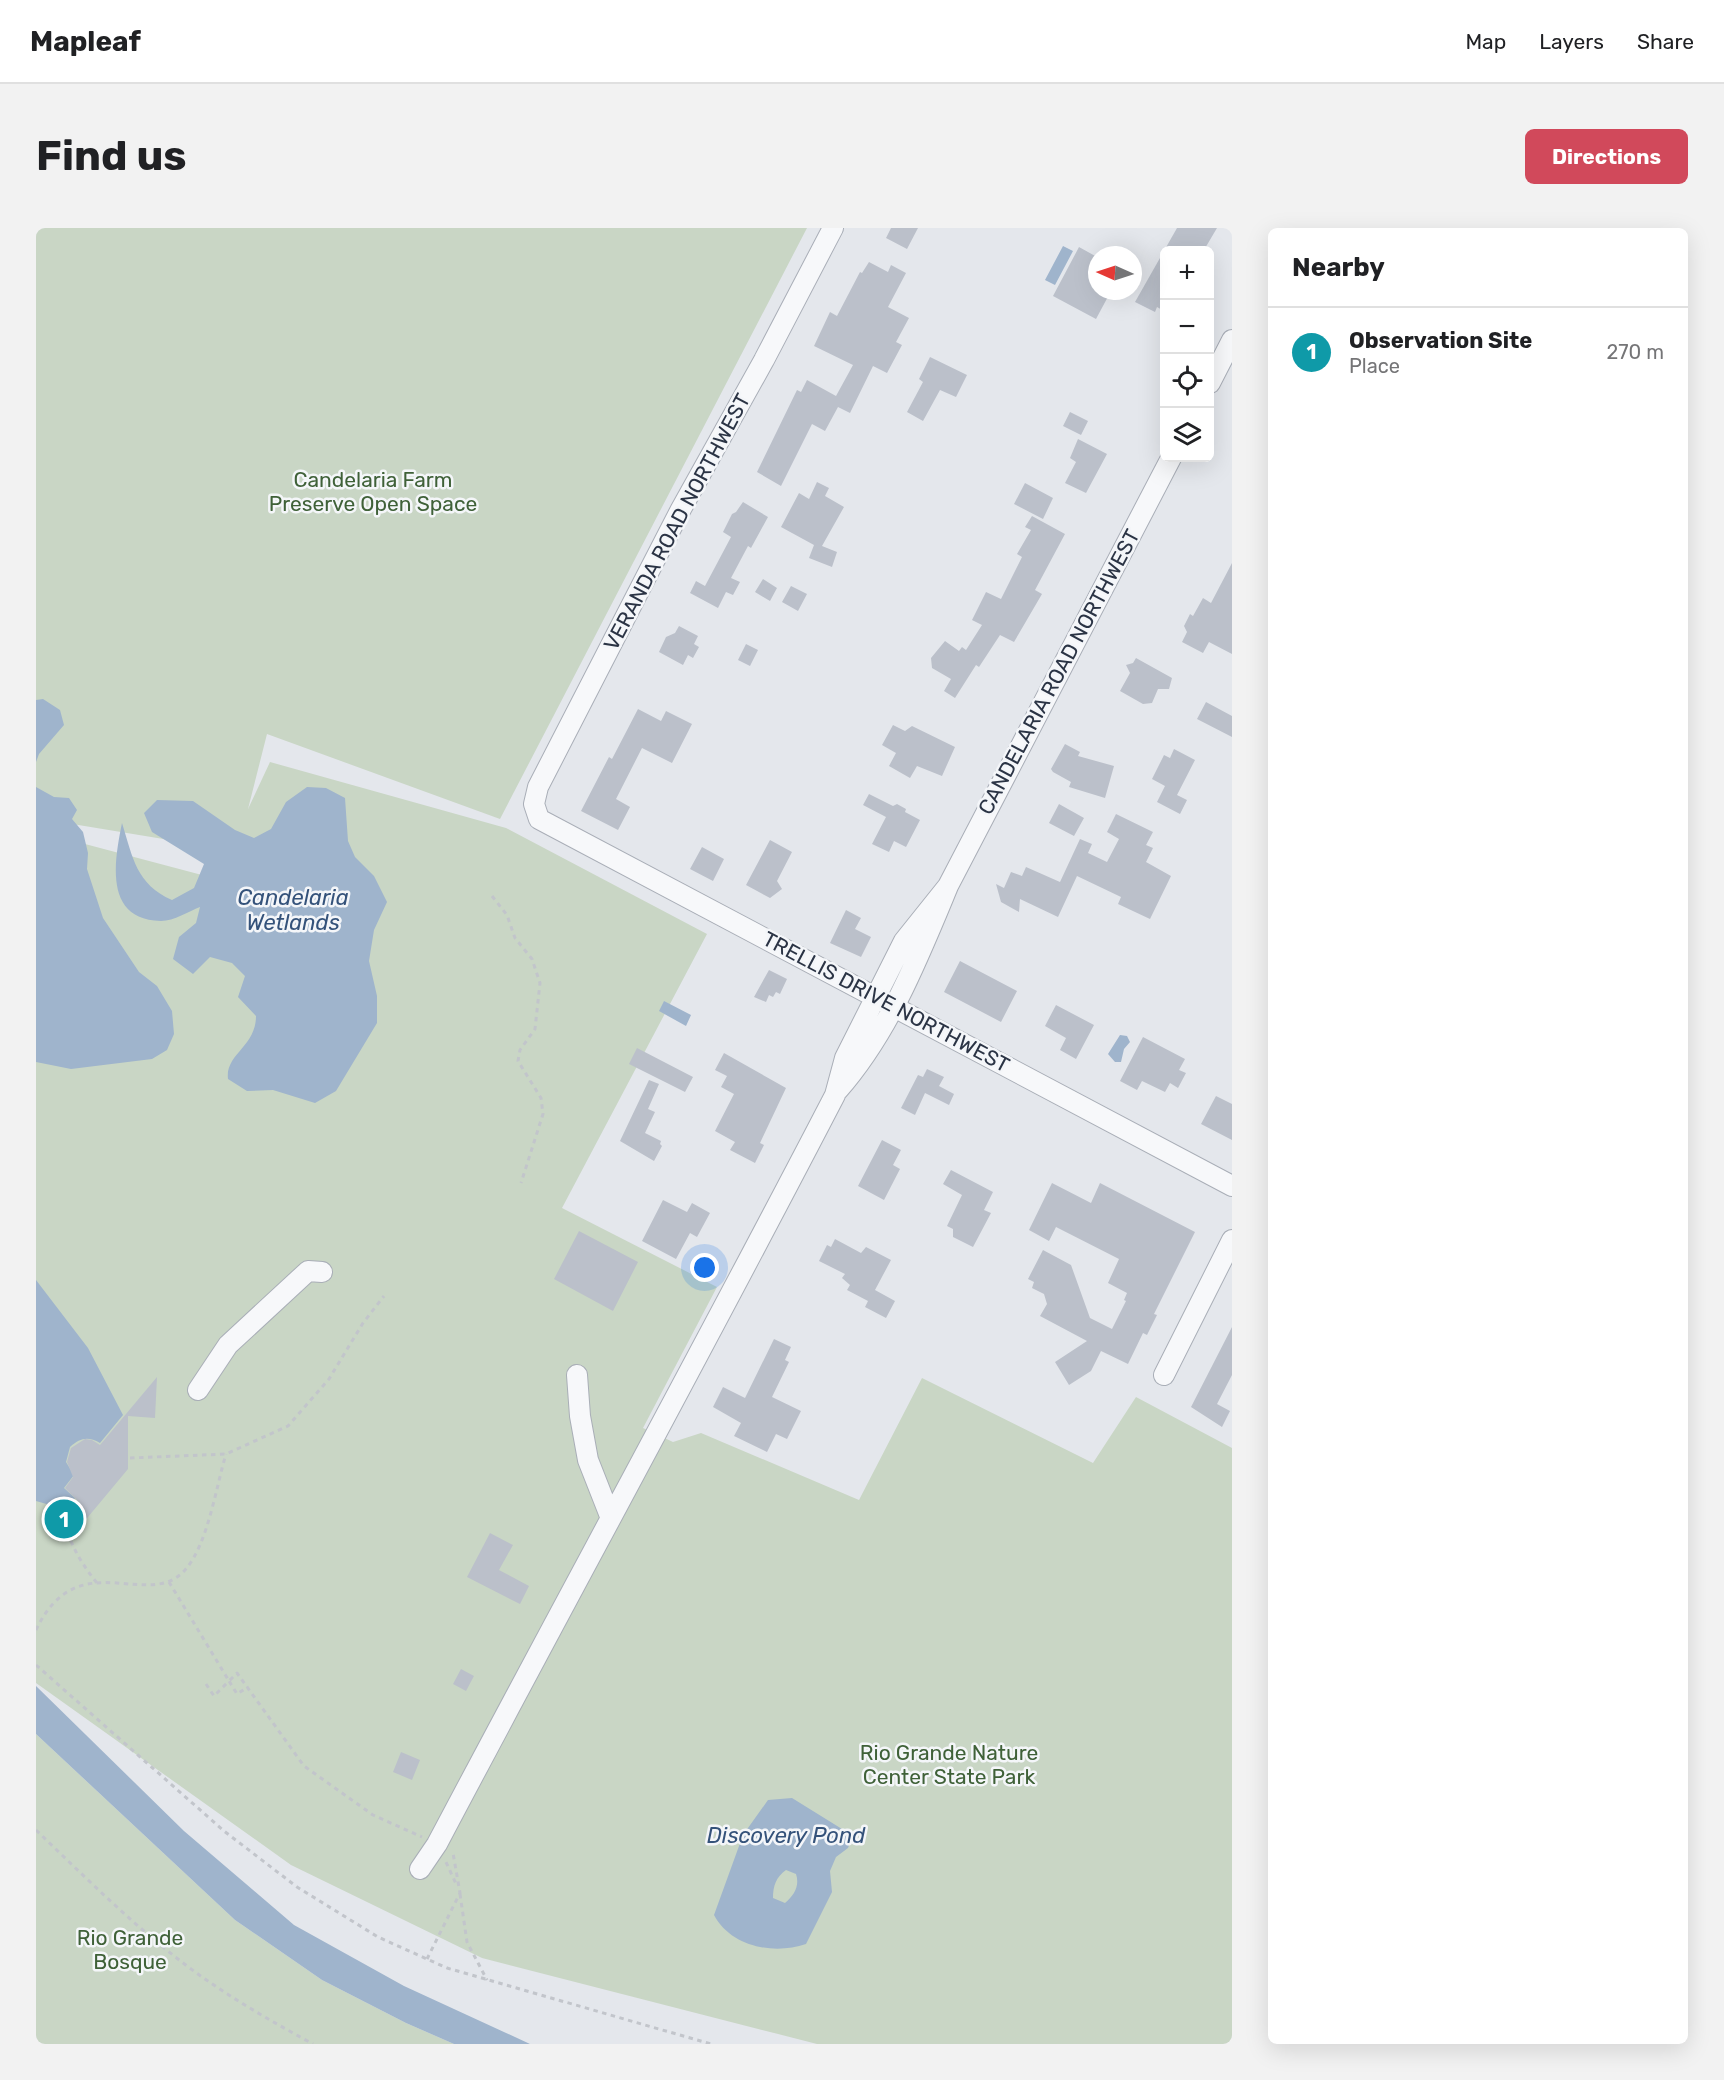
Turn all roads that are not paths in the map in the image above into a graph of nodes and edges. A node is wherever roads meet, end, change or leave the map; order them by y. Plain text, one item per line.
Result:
1 (833, 228) edge
2 (1232, 340) edge
3 (1214, 374) edge
4 (1169, 462) edge
5 (539, 819) joint
6 (948, 885) junction
7 (874, 998) junction
8 (893, 1006) junction
9 (835, 1095) junction
10 (1232, 1186) edge
11 (1232, 1240) edge
12 (322, 1272) dead end
13 (577, 1375) dead end
14 (1164, 1375) dead end
15 (198, 1390) dead end
16 (610, 1516) junction
17 (420, 1869) dead end

1 - 5 street, VERANDA ROAD NORTHWEST
2 - 3 street
4 - 6 street, CANDELARIA ROAD NORTHWEST
5 - 7 street, TRELLIS DRIVE NORTHWEST
6 - 7 street, CANDELARIA ROAD NORTHWEST
6 - 8 street, CANDELARIA ROAD NORTHWEST
7 - 8 street, TRELLIS DRIVE NORTHWEST
7 - 9 street, CANDELARIA ROAD NORTHWEST
8 - 9 street, CANDELARIA ROAD NORTHWEST
8 - 10 street, TRELLIS DRIVE NORTHWEST
9 - 16 street, CANDELARIA ROAD NORTHWEST
11 - 14 street
12 - 15 street
13 - 16 street
16 - 17 street, CANDELARIA ROAD NORTHWEST

